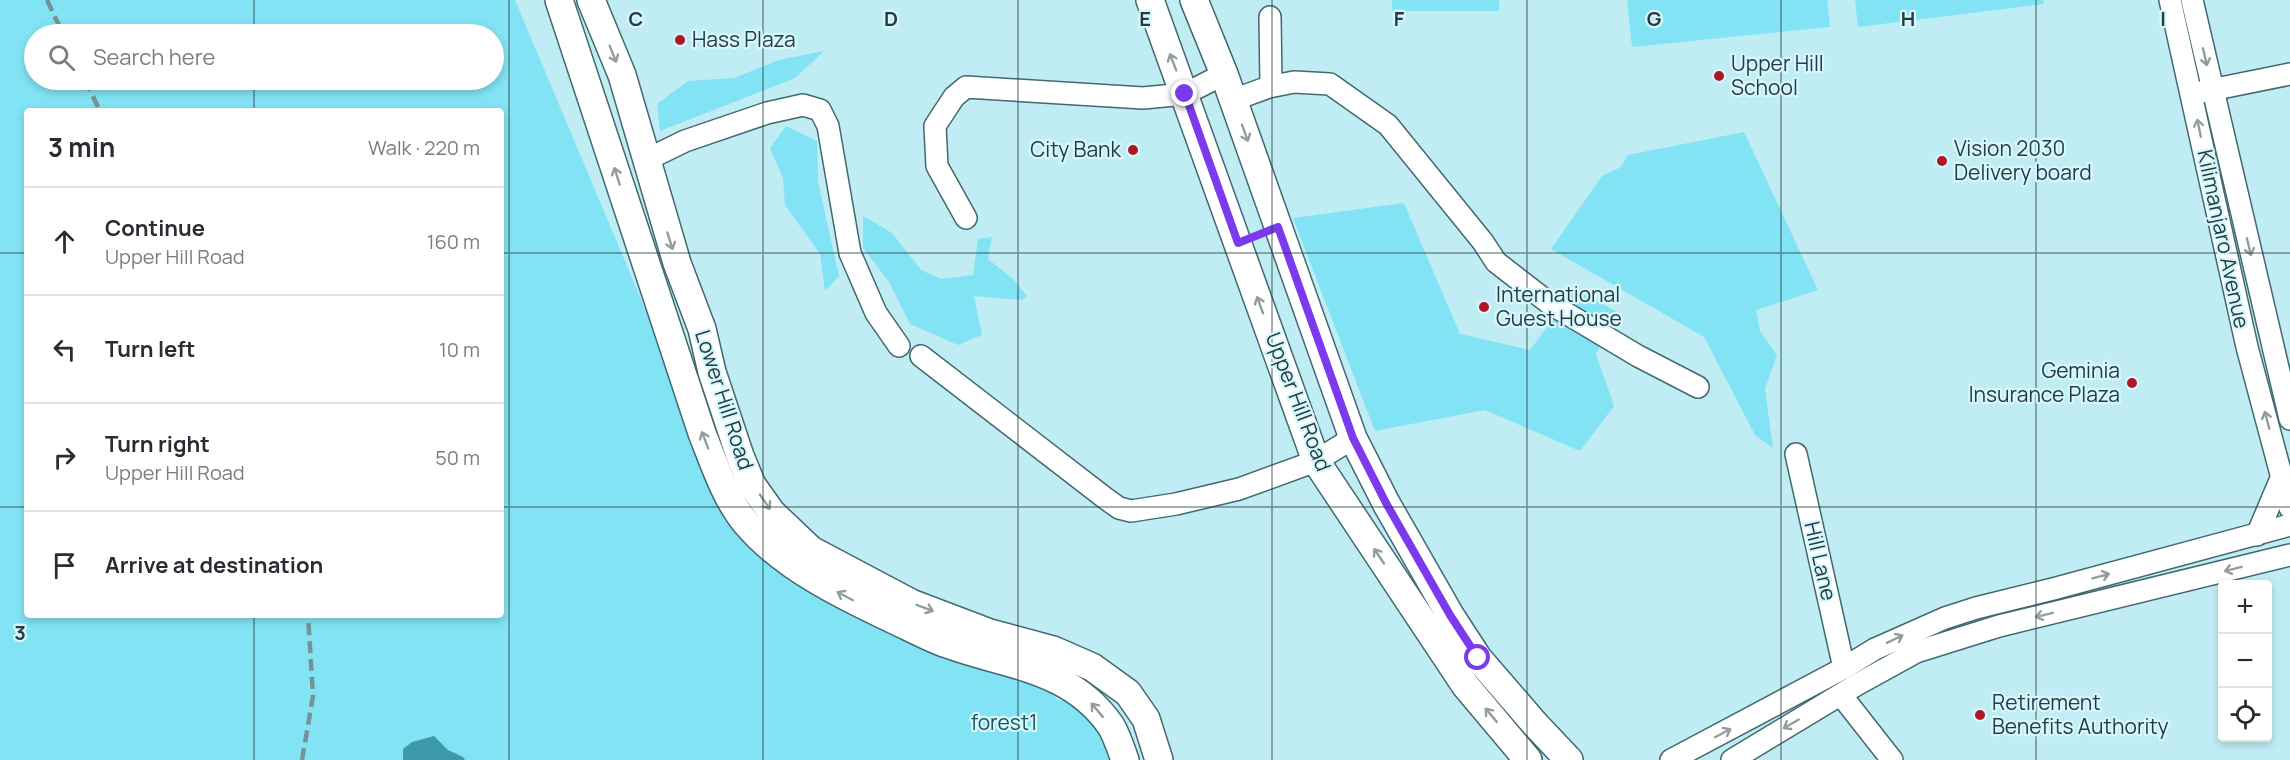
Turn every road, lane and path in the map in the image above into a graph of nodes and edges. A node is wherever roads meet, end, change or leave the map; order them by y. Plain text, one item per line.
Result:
1 (559, 0) edge
2 (591, 0) edge
3 (1150, 0) edge
4 (1194, 0) edge
5 (2170, 0) edge
6 (2192, 0) edge
7 (1270, 17) dead end
8 (1224, 74) junction
9 (2290, 74) edge
10 (1271, 86) junction
11 (2212, 89) junction
12 (1185, 94) junction
13 (2192, 94) junction
14 (1233, 100) junction
15 (646, 160) junction
16 (966, 218) dead end
17 (1278, 227) junction
18 (1238, 243) junction
19 (899, 346) dead end
20 (921, 356) dead end
21 (1698, 387) dead end
22 (2290, 419) edge
23 (1353, 438) junction
24 (1796, 454) dead end
25 (1316, 462) junction
26 (2282, 476) junction
27 (2290, 508) edge
28 (2290, 525) edge
29 (2257, 535) junction
30 (2290, 555) edge
31 (1844, 668) junction
32 (1841, 695) junction
33 (1125, 760) edge
34 (1159, 760) edge
35 (1528, 760) edge
36 (1569, 760) edge
37 (1671, 760) edge
38 (1732, 760) edge
39 (1892, 760) edge

33 -> 1 street, Lower Hill Road
2 -> 15 street, Lower Hill Road
12 -> 3 street, Upper Hill Road
4 - 8 street, Upper Hill Road
5 - 13 street, Kilimanjaro Avenue
6 -> 11 street, Kilimanjaro Avenue
7 - 10 street
8 - 12 street
8 - 14 street, Upper Hill Road
9 - 11 street
10 - 14 street
10 - 21 street
11 - 13 street
11 -> 22 street, Kilimanjaro Avenue
12 - 16 street
12 - 18 street, Upper Hill Road
26 -> 13 street, Kilimanjaro Avenue
14 -> 17 street, Upper Hill Road
15 - 19 street
15 -> 34 street, Lower Hill Road
17 - 18 street
17 - 23 street, Upper Hill Road
25 -> 18 street, Upper Hill Road
20 - 25 street
23 - 25 street
23 - 36 street, Upper Hill Road
24 - 31 street, Hill Lane
35 -> 25 street, Upper Hill Road
26 - 27 street, Kilimanjaro Avenue
26 - 29 street
28 - 29 street
31 -> 29 street
30 -> 32 street
37 -> 31 street
32 -> 38 street
32 - 39 street

